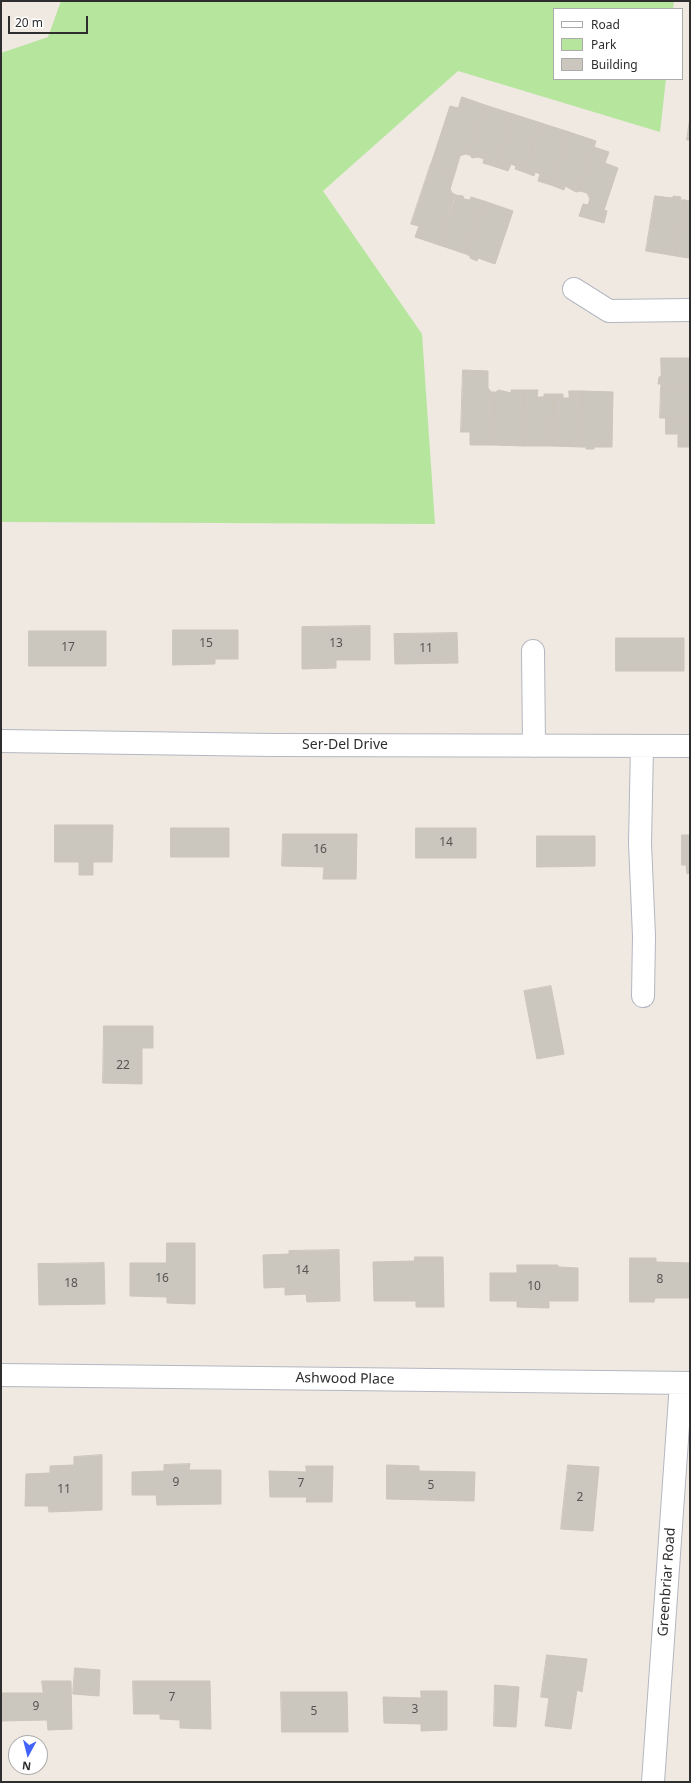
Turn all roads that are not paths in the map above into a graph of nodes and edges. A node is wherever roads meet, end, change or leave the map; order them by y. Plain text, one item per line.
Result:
1 (574, 289) dead end
2 (690, 310) edge
3 (533, 651) dead end
4 (1, 741) edge
5 (534, 746) junction
6 (642, 746) junction
7 (690, 746) edge
8 (643, 996) dead end
9 (1, 1375) edge
10 (685, 1383) edge
11 (653, 1782) edge

1 - 2 street
3 - 5 street
4 - 5 street, Ser-Del Drive
5 - 6 street, Ser-Del Drive
6 - 7 street, Ser-Del Drive
6 - 8 street
9 - 10 street, Ashwood Place
10 - 11 street, Greenbriar Road

